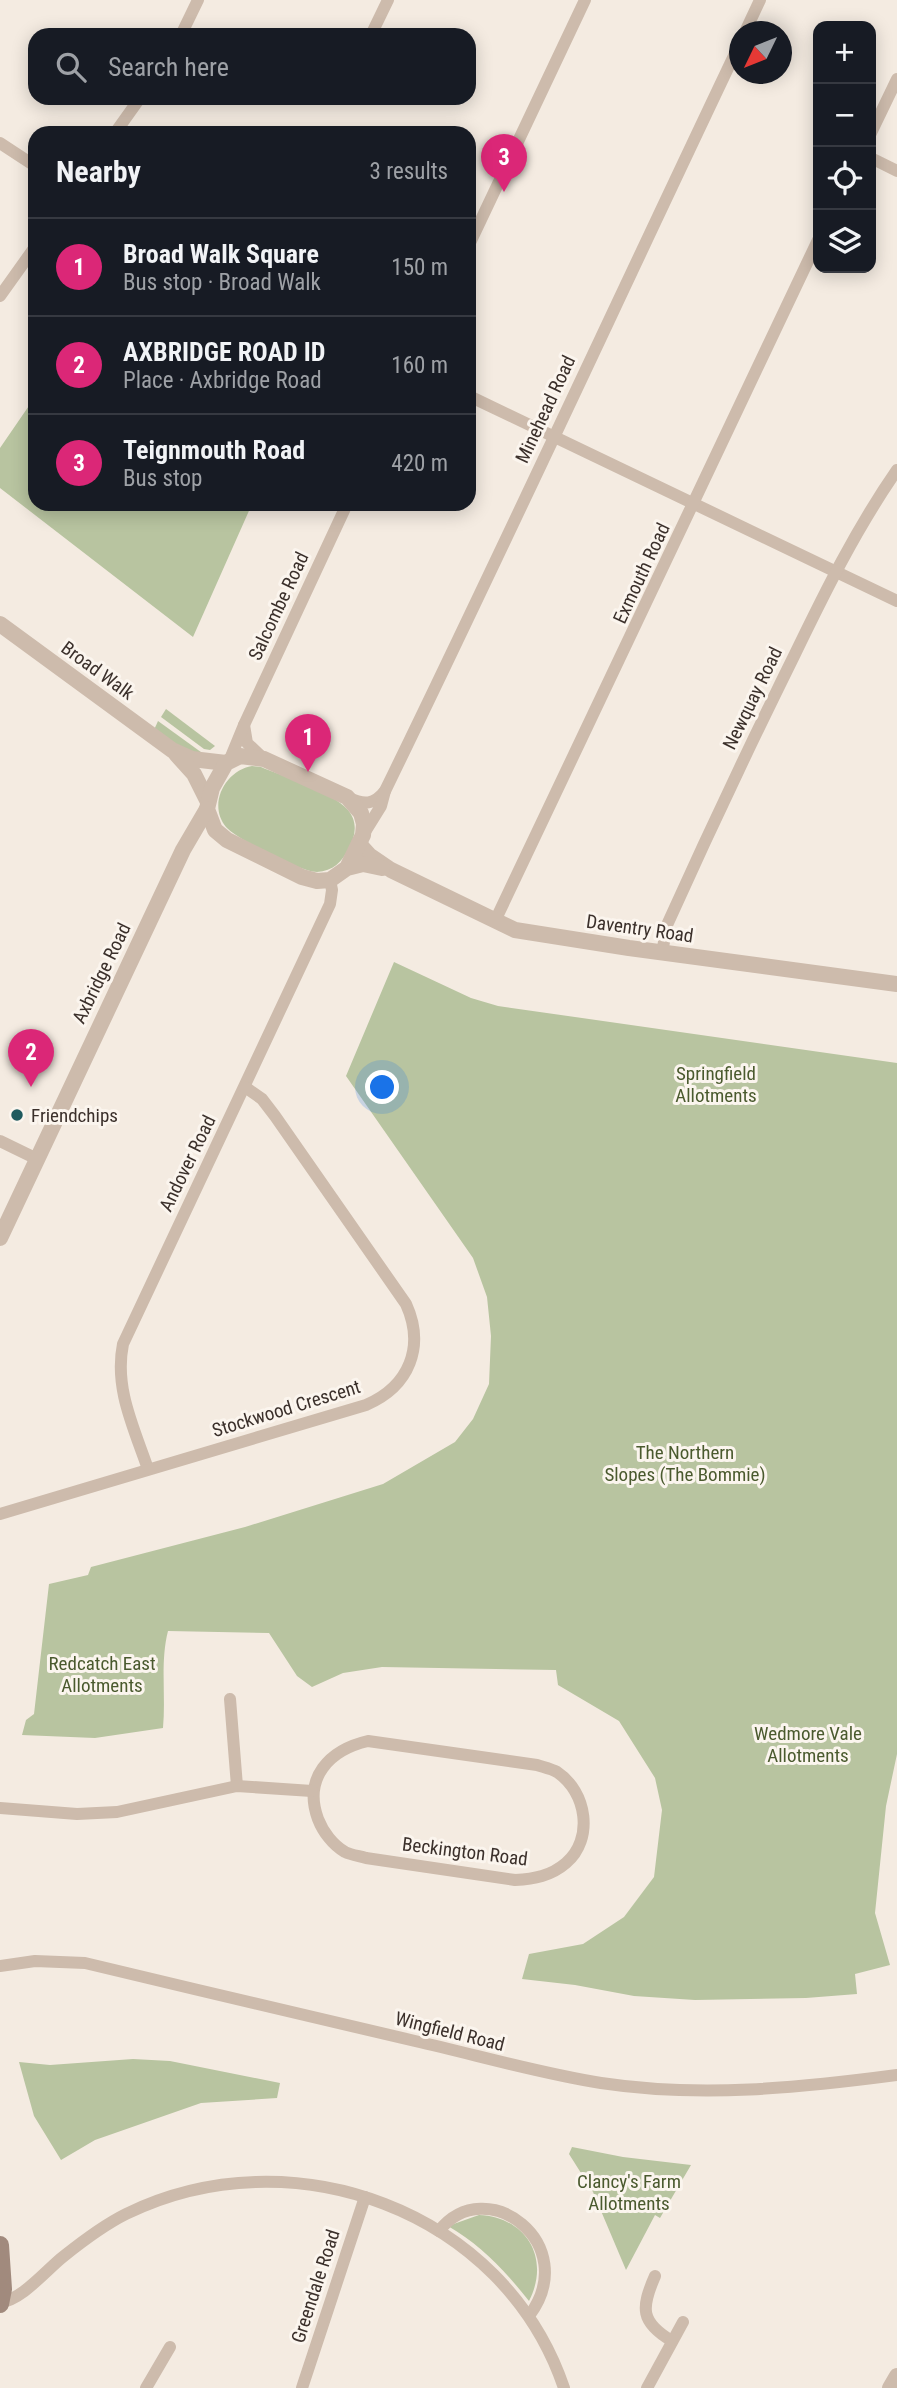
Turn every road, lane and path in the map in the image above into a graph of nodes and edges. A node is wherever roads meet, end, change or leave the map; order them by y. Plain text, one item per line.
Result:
1 (198, 0) edge
2 (388, 0) edge
3 (585, 0) edge
4 (760, 0) edge
5 (750, 21) edge
6 (184, 28) edge
7 (374, 28) edge
8 (729, 66) edge
9 (897, 79) edge
10 (135, 105) edge
11 (876, 123) edge
12 (120, 126) edge
13 (0, 142) edge
14 (876, 160) edge
15 (28, 161) edge
16 (897, 170) edge
17 (476, 230) edge
18 (813, 250) edge
19 (28, 257) edge
20 (0, 296) edge
21 (476, 399) edge
22 (553, 437) junction
23 (897, 470) edge
24 (694, 504) junction
25 (345, 511) edge
26 (836, 571) junction
27 (897, 601) edge
28 (0, 624) edge
29 (244, 725) junction
30 (172, 750) junction
31 (264, 759) junction
32 (228, 761) junction
33 (385, 791) junction
34 (347, 797) junction
35 (208, 805) junction
36 (227, 840) junction
37 (361, 840) junction
38 (189, 841) junction
39 (347, 868) junction
40 (391, 870) junction
41 (330, 880) junction
42 (495, 921) junction
43 (662, 953) junction
44 (897, 984) edge
45 (245, 1087) junction
46 (0, 1141) edge
47 (37, 1159) junction
48 (0, 1238) edge
49 (148, 1469) junction
50 (0, 1514) edge
51 (230, 1699) dead end
52 (237, 1786) junction
53 (312, 1791) junction
54 (0, 1808) edge
55 (0, 1966) edge
56 (897, 2075) edge
57 (365, 2197) junction
58 (439, 2231) junction
59 (0, 2245) edge
60 (655, 2276) dead end
61 (0, 2303) edge
62 (529, 2316) junction
63 (683, 2322) dead end
64 (672, 2341) junction
65 (170, 2347) dead end
66 (897, 2376) edge
67 (146, 2388) edge
68 (302, 2388) edge
69 (564, 2388) edge
70 (647, 2388) edge
71 (890, 2388) edge

1 - 6 street
2 - 7 street
3 - 17 street
4 - 5 street
8 - 22 street, Minehead Road
9 - 11 street
10 - 12 street
13 - 15 street
14 - 16 street
18 - 24 street, Exmouth Road
19 - 20 street
21 - 22 street
22 - 24 street
22 - 33 street, Minehead Road
23 - 26 street, Newquay Road
24 - 26 street
24 - 42 street, Exmouth Road
25 - 29 street, Salcombe Road
26 - 27 street
26 - 43 street, Newquay Road
28 - 30 street, Broad Walk
29 - 31 street
29 - 32 street, Salcombe Road
30 - 32 street, Broad Walk
30 - 35 street, Broad Walk
31 - 32 street
31 - 34 street
32 - 35 street
33 - 34 street
33 - 37 street, Minehead Road
34 - 37 street
35 - 36 street
35 - 38 street, Axbridge Road
36 - 38 street
36 - 41 street
37 - 39 street
37 - 40 street, Daventry Road
38 - 47 street, Axbridge Road
39 - 40 street, Daventry Road
39 - 41 street
40 - 42 street, Daventry Road
41 - 45 street, Andover Road
42 - 43 street, Daventry Road
43 - 44 street, Daventry Road
45 - 49 street, Andover Road
45 - 49 street, Stockwood Crescent
46 - 47 street
47 - 48 street, Axbridge Road
49 - 50 street, Stockwood Crescent
51 - 52 street
52 - 53 street
52 - 54 street
53 - 53 street, Beckington Road
55 - 56 street, Wingfield Road
57 - 58 street
57 - 61 street
57 - 68 street, Greendale Road
58 - 62 street
58 - 62 street
59 - 61 main road
60 - 64 street
62 - 69 street
63 - 64 street
64 - 70 street
65 - 67 street
66 - 71 street

